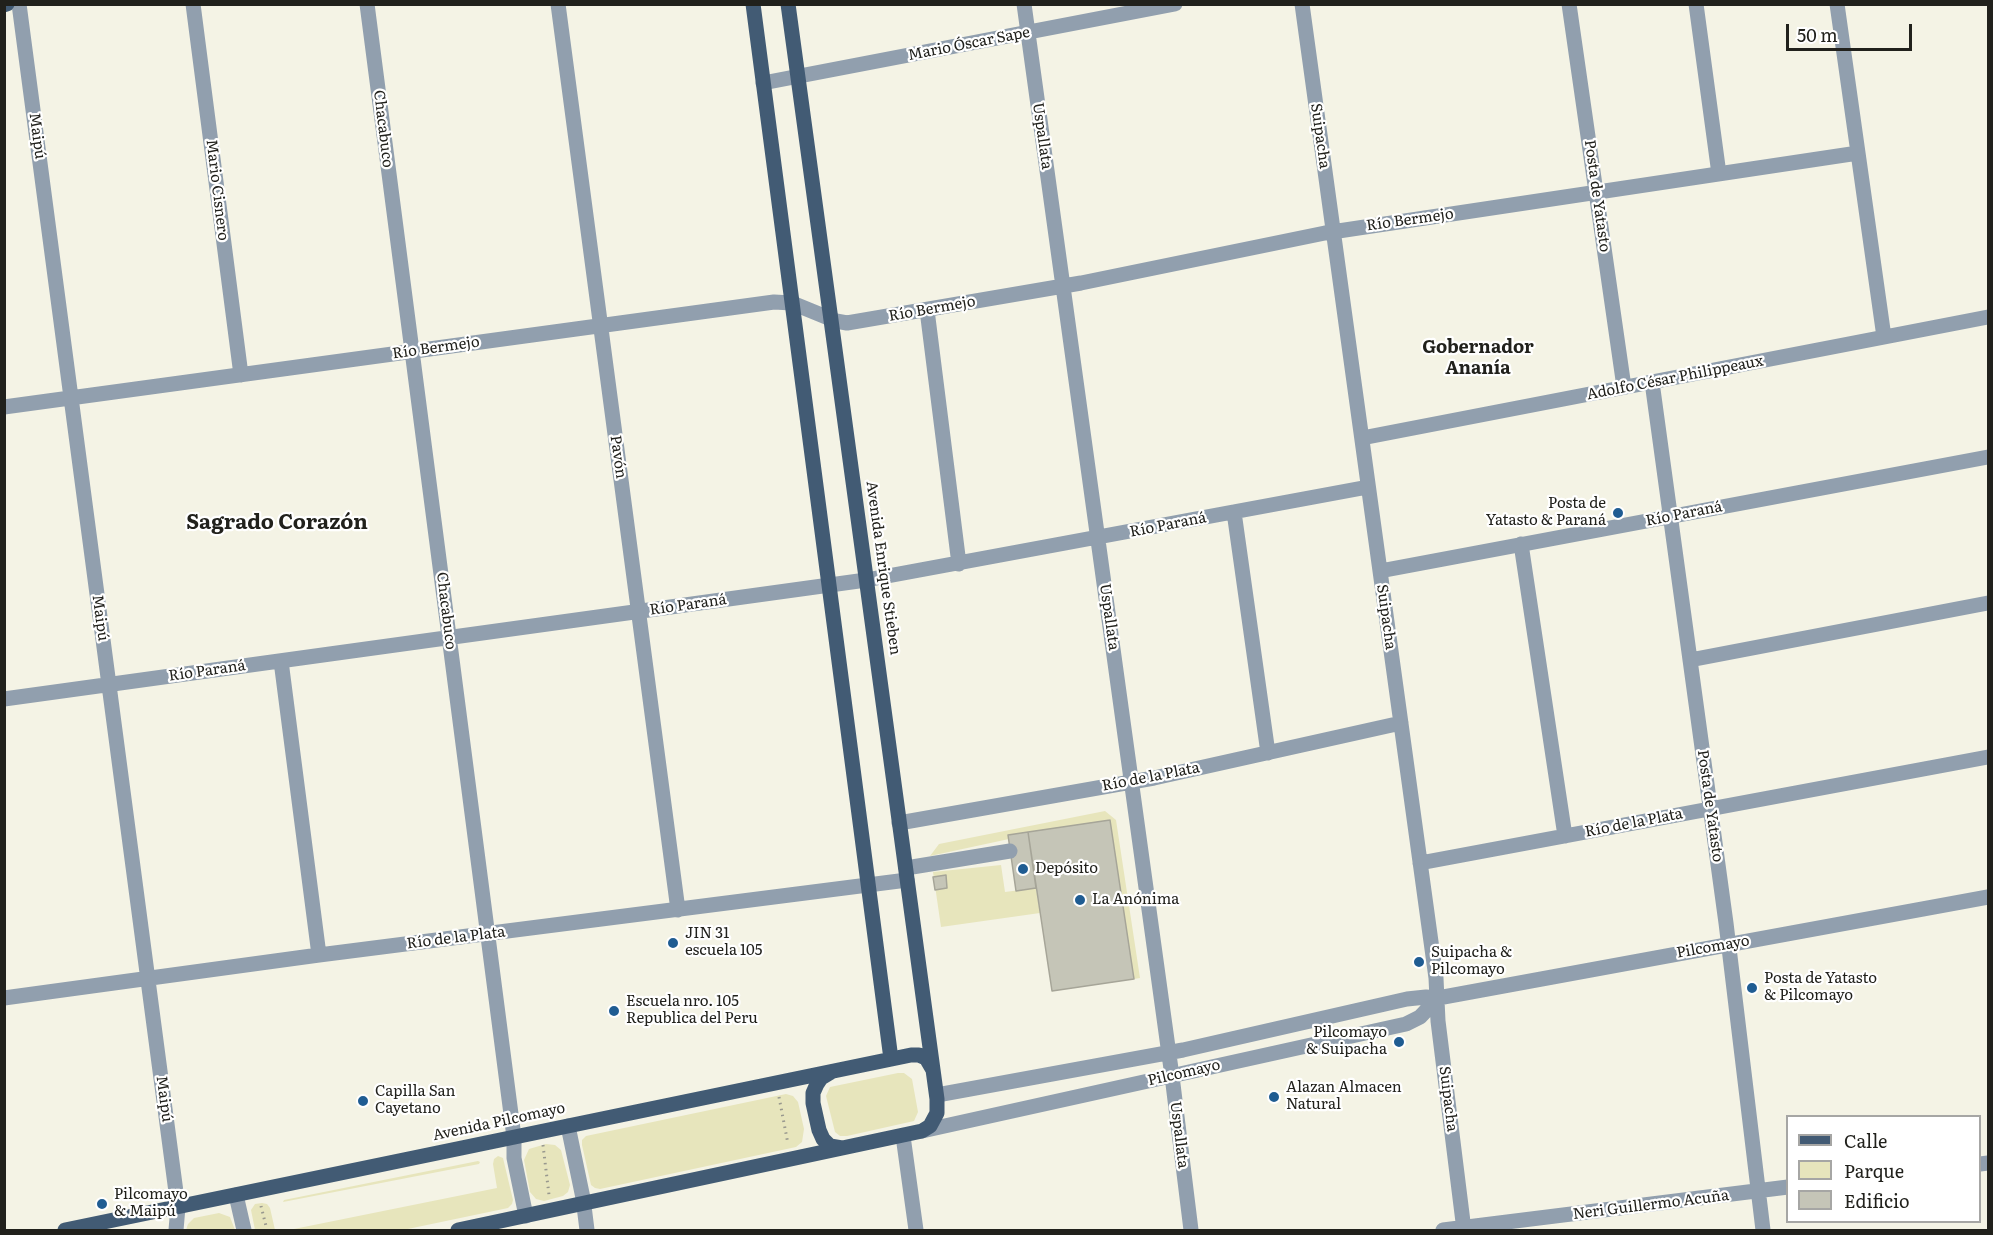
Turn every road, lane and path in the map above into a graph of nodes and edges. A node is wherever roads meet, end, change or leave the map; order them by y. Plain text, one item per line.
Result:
1 (19, 4) edge
2 (193, 4) edge
3 (368, 4) edge
4 (558, 4) edge
5 (753, 4) edge
6 (788, 4) edge
7 (1024, 4) edge
8 (1175, 4) edge
9 (1302, 4) edge
10 (1569, 4) edge
11 (1696, 4) edge
12 (1837, 4) edge
13 (1028, 33) junction
14 (798, 77) junction
15 (763, 83) junction
16 (1858, 153) junction
17 (1719, 174) junction
18 (1596, 193) junction
19 (1333, 232) junction
20 (1063, 286) junction
21 (792, 303) junction
22 (927, 310) junction
23 (1989, 317) edge
24 (831, 319) junction
25 (601, 326) junction
26 (1884, 337) junction
27 (412, 352) junction
28 (241, 375) junction
29 (1652, 382) junction
30 (1624, 387) junction
31 (71, 398) junction
32 (4, 407) edge
33 (1362, 438) junction
34 (1989, 457) edge
35 (1368, 487) junction
36 (1234, 512) junction
37 (1670, 517) junction
38 (1098, 538) junction
39 (1521, 544) junction
40 (959, 564) junction
41 (1380, 571) junction
42 (866, 580) junction
43 (829, 586) junction
44 (1989, 603) edge
45 (638, 612) junction
46 (449, 638) junction
47 (1690, 660) junction
48 (281, 661) junction
49 (109, 685) junction
50 (4, 699) edge
51 (1401, 723) junction
52 (1268, 753) junction
53 (1989, 757) edge
54 (1132, 782) junction
55 (1711, 808) junction
56 (899, 823) junction
57 (1565, 836) junction
58 (1010, 851) dead end
59 (1420, 863) junction
60 (906, 874) junction
61 (868, 885) junction
62 (1989, 897) edge
63 (678, 910) junction
64 (488, 934) junction
65 (1729, 945) junction
66 (319, 955) junction
67 (148, 978) junction
68 (4, 998) edge
69 (1437, 998) junction
70 (1169, 1052) junction
71 (891, 1059) junction
72 (834, 1071) junction
73 (933, 1071) junction
74 (1172, 1076) junction
75 (779, 1095) dead end
76 (937, 1095) junction
77 (568, 1126) junction
78 (922, 1131) junction
79 (903, 1136) junction
80 (514, 1137) junction
81 (543, 1144) dead end
82 (849, 1147) junction
83 (789, 1149) dead end
84 (1786, 1187) edge
85 (1758, 1191) junction
86 (236, 1195) junction
87 (550, 1200) dead end
88 (260, 1203) dead end
89 (584, 1204) junction
90 (178, 1207) junction
91 (526, 1216) junction
92 (1464, 1229) edge
93 (65, 1230) edge
94 (176, 1230) edge
95 (244, 1230) edge
96 (267, 1230) edge
97 (458, 1230) edge
98 (587, 1230) edge
99 (916, 1230) edge
100 (1191, 1230) edge
101 (1443, 1230) edge
102 (1763, 1230) edge

1 - 31 street, Maipú
2 - 28 street, Mario Cisnero
3 - 27 street, Chacabuco
4 - 25 street, Pavón
5 - 15 main road
6 - 14 main road, Avenida Enrique Stieben
7 - 13 street, Uspallata
8 - 13 street, Mario Óscar Sape
9 - 19 street, Suipacha
10 - 18 street, Posta de Yatasto
11 - 17 street
12 - 16 street
13 - 14 street, Mario Óscar Sape
13 - 20 street, Uspallata
14 - 15 street, Mario Óscar Sape
14 - 24 main road, Avenida Enrique Stieben
15 - 21 main road
16 - 17 street, Río Bermejo
16 - 26 street
17 - 18 street, Río Bermejo
18 - 19 street, Río Bermejo
18 - 30 street, Posta de Yatasto
19 - 20 street, Río Bermejo
19 - 33 street, Suipacha
20 - 22 street, Río Bermejo
20 - 38 street, Uspallata
21 - 24 street, Río Bermejo
21 - 25 street, Río Bermejo
21 - 43 main road
22 - 24 street, Río Bermejo
22 - 40 street
23 - 26 street, Adolfo César Philippeaux
24 - 42 main road, Avenida Enrique Stieben
25 - 27 street, Río Bermejo
25 - 45 street, Pavón
26 - 29 street, Adolfo César Philippeaux
27 - 28 street, Río Bermejo
27 - 46 street, Chacabuco
28 - 31 street, Río Bermejo
29 - 30 street, Adolfo César Philippeaux
29 - 37 street, Posta de Yatasto
30 - 33 street, Adolfo César Philippeaux
31 - 32 street, Río Bermejo
31 - 49 street, Maipú
33 - 35 street, Suipacha
34 - 37 street, Río Paraná
35 - 36 street, Río Paraná
35 - 41 street, Suipacha
36 - 38 street, Río Paraná
36 - 52 street
37 - 39 street, Río Paraná
37 - 47 street, Posta de Yatasto
38 - 40 street, Río Paraná
38 - 54 street, Uspallata
39 - 41 street, Río Paraná
39 - 57 street
40 - 42 street, Río Paraná
41 - 51 street, Suipacha
42 - 43 street, Río Paraná
42 - 56 main road, Avenida Enrique Stieben
43 - 45 street, Río Paraná
43 - 61 main road
44 - 47 street
45 - 46 street, Río Paraná
45 - 63 street, Pavón
46 - 48 street, Río Paraná
46 - 64 street, Chacabuco
47 - 55 street, Posta de Yatasto
48 - 49 street, Río Paraná
48 - 66 street
49 - 50 street, Río Paraná
49 - 67 street, Maipú
51 - 52 street, Río de la Plata
51 - 59 street, Suipacha
52 - 54 street, Río de la Plata
53 - 55 street, Río de la Plata
54 - 56 street, Río de la Plata
54 - 70 street, Uspallata
55 - 57 street, Río de la Plata
55 - 65 street, Posta de Yatasto
56 - 60 main road, Avenida Enrique Stieben
57 - 59 street, Río de la Plata
58 - 60 street, Río de la Plata
59 - 69 street, Suipacha
60 - 61 street, Río de la Plata
60 - 73 main road, Avenida Enrique Stieben
61 - 63 street, Río de la Plata
61 - 71 main road
62 - 65 street, Pilcomayo
63 - 64 street, Río de la Plata
64 - 66 street, Río de la Plata
64 - 80 street, Chacabuco
65 - 69 street, Pilcomayo
65 - 85 street, Posta de Yatasto
66 - 67 street, Río de la Plata
67 - 68 street, Río de la Plata
67 - 90 street, Maipú
69 - 70 street, Pilcomayo
69 - 74 street, Pilcomayo
69 - 92 street, Suipacha
70 - 74 street, Uspallata
70 - 76 street, Pilcomayo
71 - 72 main road, Avenida Pilcomayo
71 - 73 main road, Avenida Pilcomayo
72 - 77 main road, Avenida Pilcomayo
72 - 82 main road
73 - 76 main road, Avenida Enrique Stieben
74 - 78 street, Pilcomayo
74 - 100 street, Uspallata
75 - 83 path
76 - 78 main road, Avenida Enrique Stieben
77 - 80 main road, Avenida Pilcomayo
77 - 89 street
78 - 79 main road
79 - 82 main road
79 - 99 street
80 - 86 main road, Avenida Pilcomayo
80 - 91 street, Chacabuco
81 - 87 path
82 - 89 main road
84 - 85 street, Neri Guillermo Acuña
85 - 92 street, Neri Guillermo Acuña
85 - 102 street, Posta de Yatasto
86 - 90 main road, Avenida Pilcomayo
86 - 95 street
88 - 96 path
89 - 91 main road
89 - 98 street
90 - 93 main road, Avenida Pilcomayo
90 - 94 street, Maipú
91 - 97 main road
92 - 101 street, Neri Guillermo Acuña

